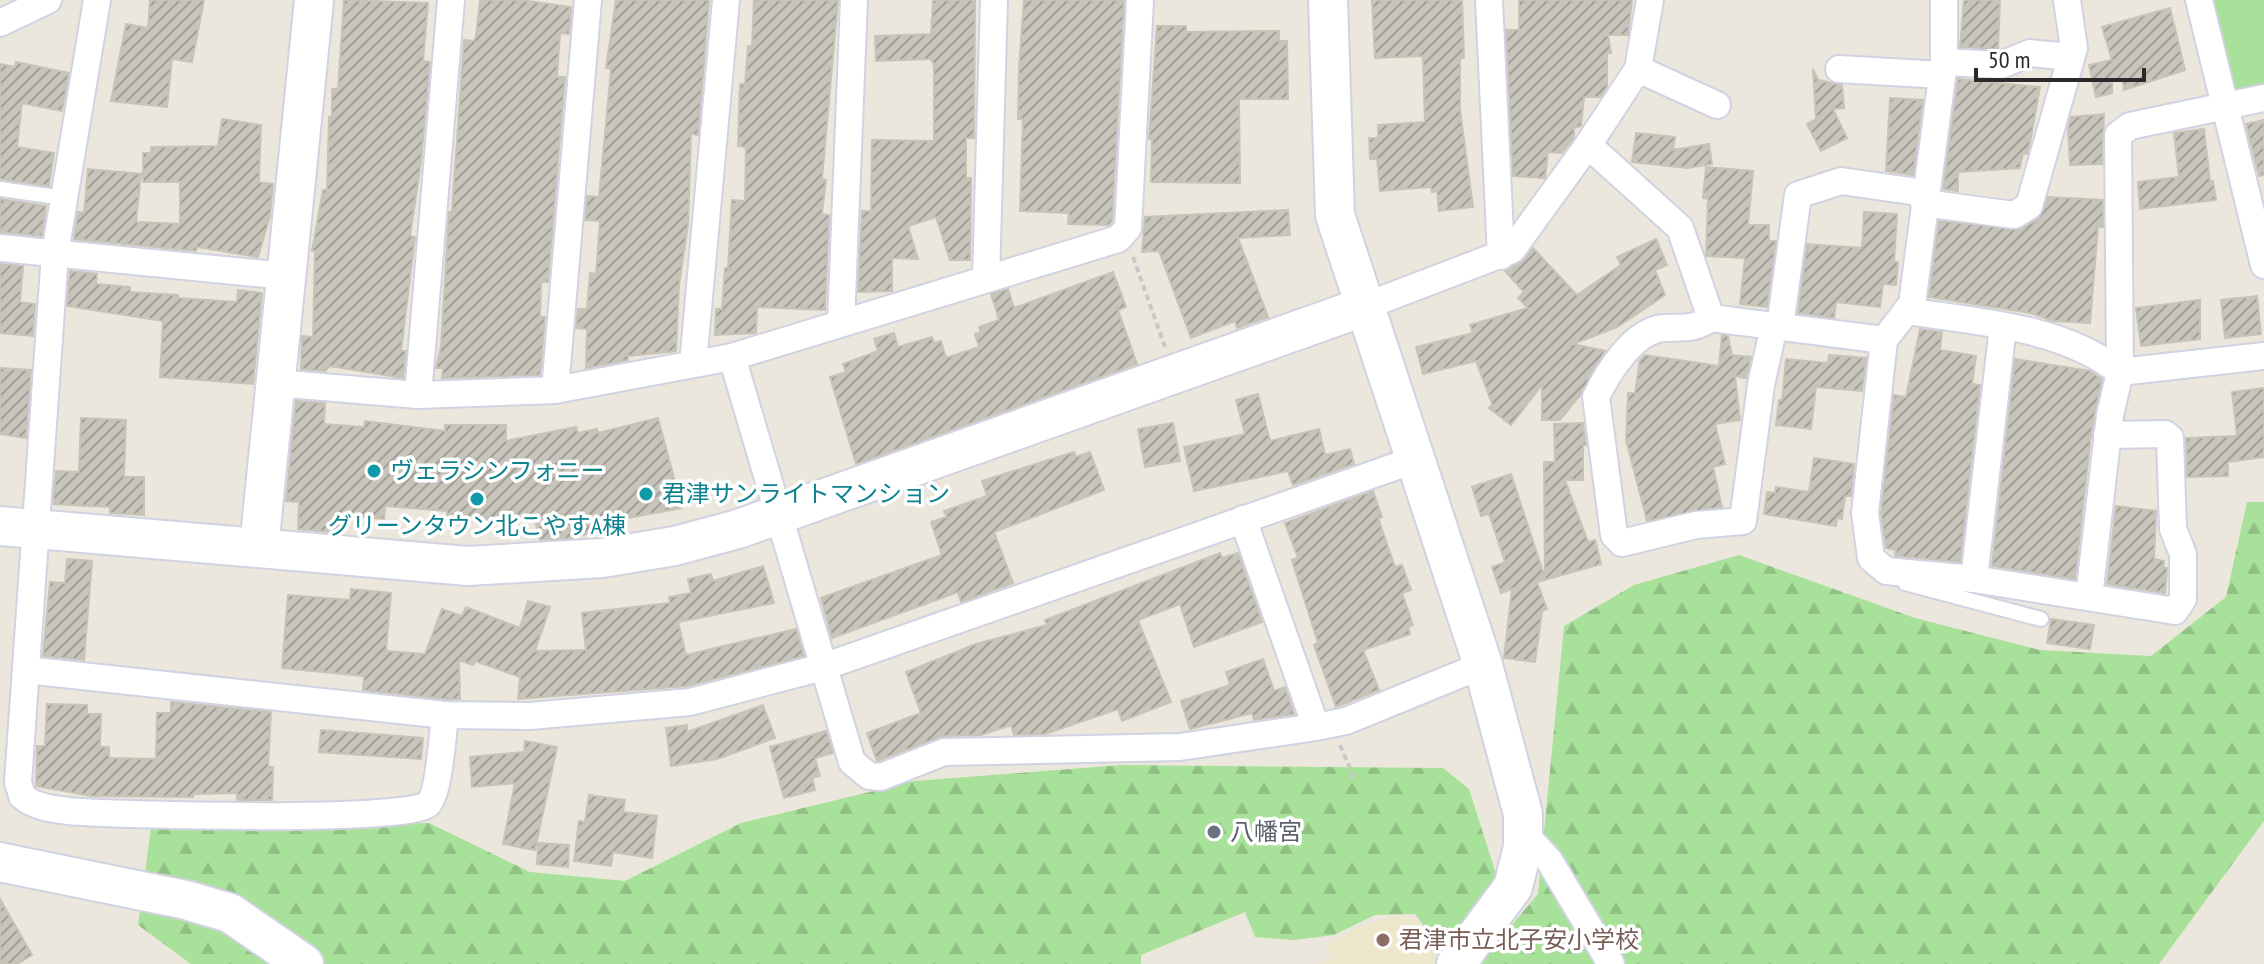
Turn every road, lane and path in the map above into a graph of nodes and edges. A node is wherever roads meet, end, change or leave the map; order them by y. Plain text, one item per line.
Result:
1 (48, 0) edge
2 (97, 0) edge
3 (314, 0) edge
4 (451, 0) edge
5 (588, 0) edge
6 (726, 0) edge
7 (854, 0) edge
8 (994, 0) edge
9 (1140, 0) edge
10 (1328, 0) edge
11 (1489, 0) edge
12 (1650, 0) edge
13 (1944, 0) edge
14 (2067, 0) edge
15 (2199, 0) edge
16 (0, 23) edge
17 (2070, 57) junction
18 (1943, 68) junction
19 (1638, 69) junction
20 (1839, 69) dead end
21 (2264, 98) edge
22 (1717, 105) dead end
23 (2224, 106) junction
24 (1588, 145) junction
25 (0, 189) edge
26 (64, 198) junction
27 (1924, 198) junction
28 (1124, 232) junction
29 (0, 248) edge
30 (55, 253) junction
31 (1501, 256) junction
32 (2264, 265) edge
33 (286, 276) junction
34 (986, 278) junction
35 (1363, 307) junction
36 (1906, 311) junction
37 (1711, 318) junction
38 (841, 323) junction
39 (1777, 326) junction
40 (2003, 326) junction
41 (1884, 340) junction
42 (1168, 355) dead end
43 (2264, 356) edge
44 (732, 357) junction
45 (693, 364) junction
46 (2120, 372) junction
47 (275, 383) junction
48 (555, 390) junction
49 (418, 395) junction
50 (2107, 435) junction
51 (1414, 460) junction
52 (779, 515) junction
53 (1243, 519) junction
54 (17, 529) edge
55 (259, 548) junction
56 (1886, 571) junction
57 (1974, 579) junction
58 (2089, 597) junction
59 (2041, 619) dead end
60 (1483, 665) junction
61 (823, 667) junction
62 (26, 670) junction
63 (445, 715) junction
64 (1325, 726) junction
65 (1356, 782) dead end
66 (1523, 832) junction
67 (0, 862) edge
68 (304, 964) edge
69 (1456, 964) edge
70 (1611, 964) edge

1 - 16 street
2 - 26 street
3 - 33 street
4 - 49 street
5 - 48 street
6 - 45 street
7 - 38 street
8 - 34 street
9 - 28 street
10 - 35 street
11 - 31 street
12 - 19 street
13 - 18 street
14 - 17 street
15 - 23 street
17 - 18 street
17 - 27 street
18 - 20 street
18 - 27 street
19 - 22 street
19 - 24 street
21 - 23 street
23 - 32 street
23 - 46 street
24 - 31 street
24 - 37 street
25 - 26 lane
26 - 30 street
27 - 36 street
27 - 39 street
28 - 34 street
28 - 42 path
29 - 30 street
30 - 33 street
30 - 54 street
31 - 35 street
33 - 47 street
34 - 38 street
35 - 51 street
35 - 52 street
36 - 40 street
36 - 41 street
37 - 39 street
37 - 39 street
38 - 44 street
39 - 41 street
40 - 46 street
40 - 57 street
41 - 56 street
43 - 46 street
44 - 45 street
44 - 52 street
45 - 48 street
46 - 50 street
47 - 49 street
47 - 55 street
48 - 49 street
50 - 58 street
50 - 58 street
51 - 53 street
51 - 60 street
52 - 55 street
52 - 61 street
53 - 61 street
53 - 64 street
54 - 55 street
54 - 62 street
56 - 57 street
56 - 59 lane
57 - 58 street
60 - 64 street
60 - 66 street
61 - 63 street
61 - 64 street
62 - 63 street
62 - 63 street
64 - 65 path
66 - 69 street
66 - 70 street
67 - 68 street

